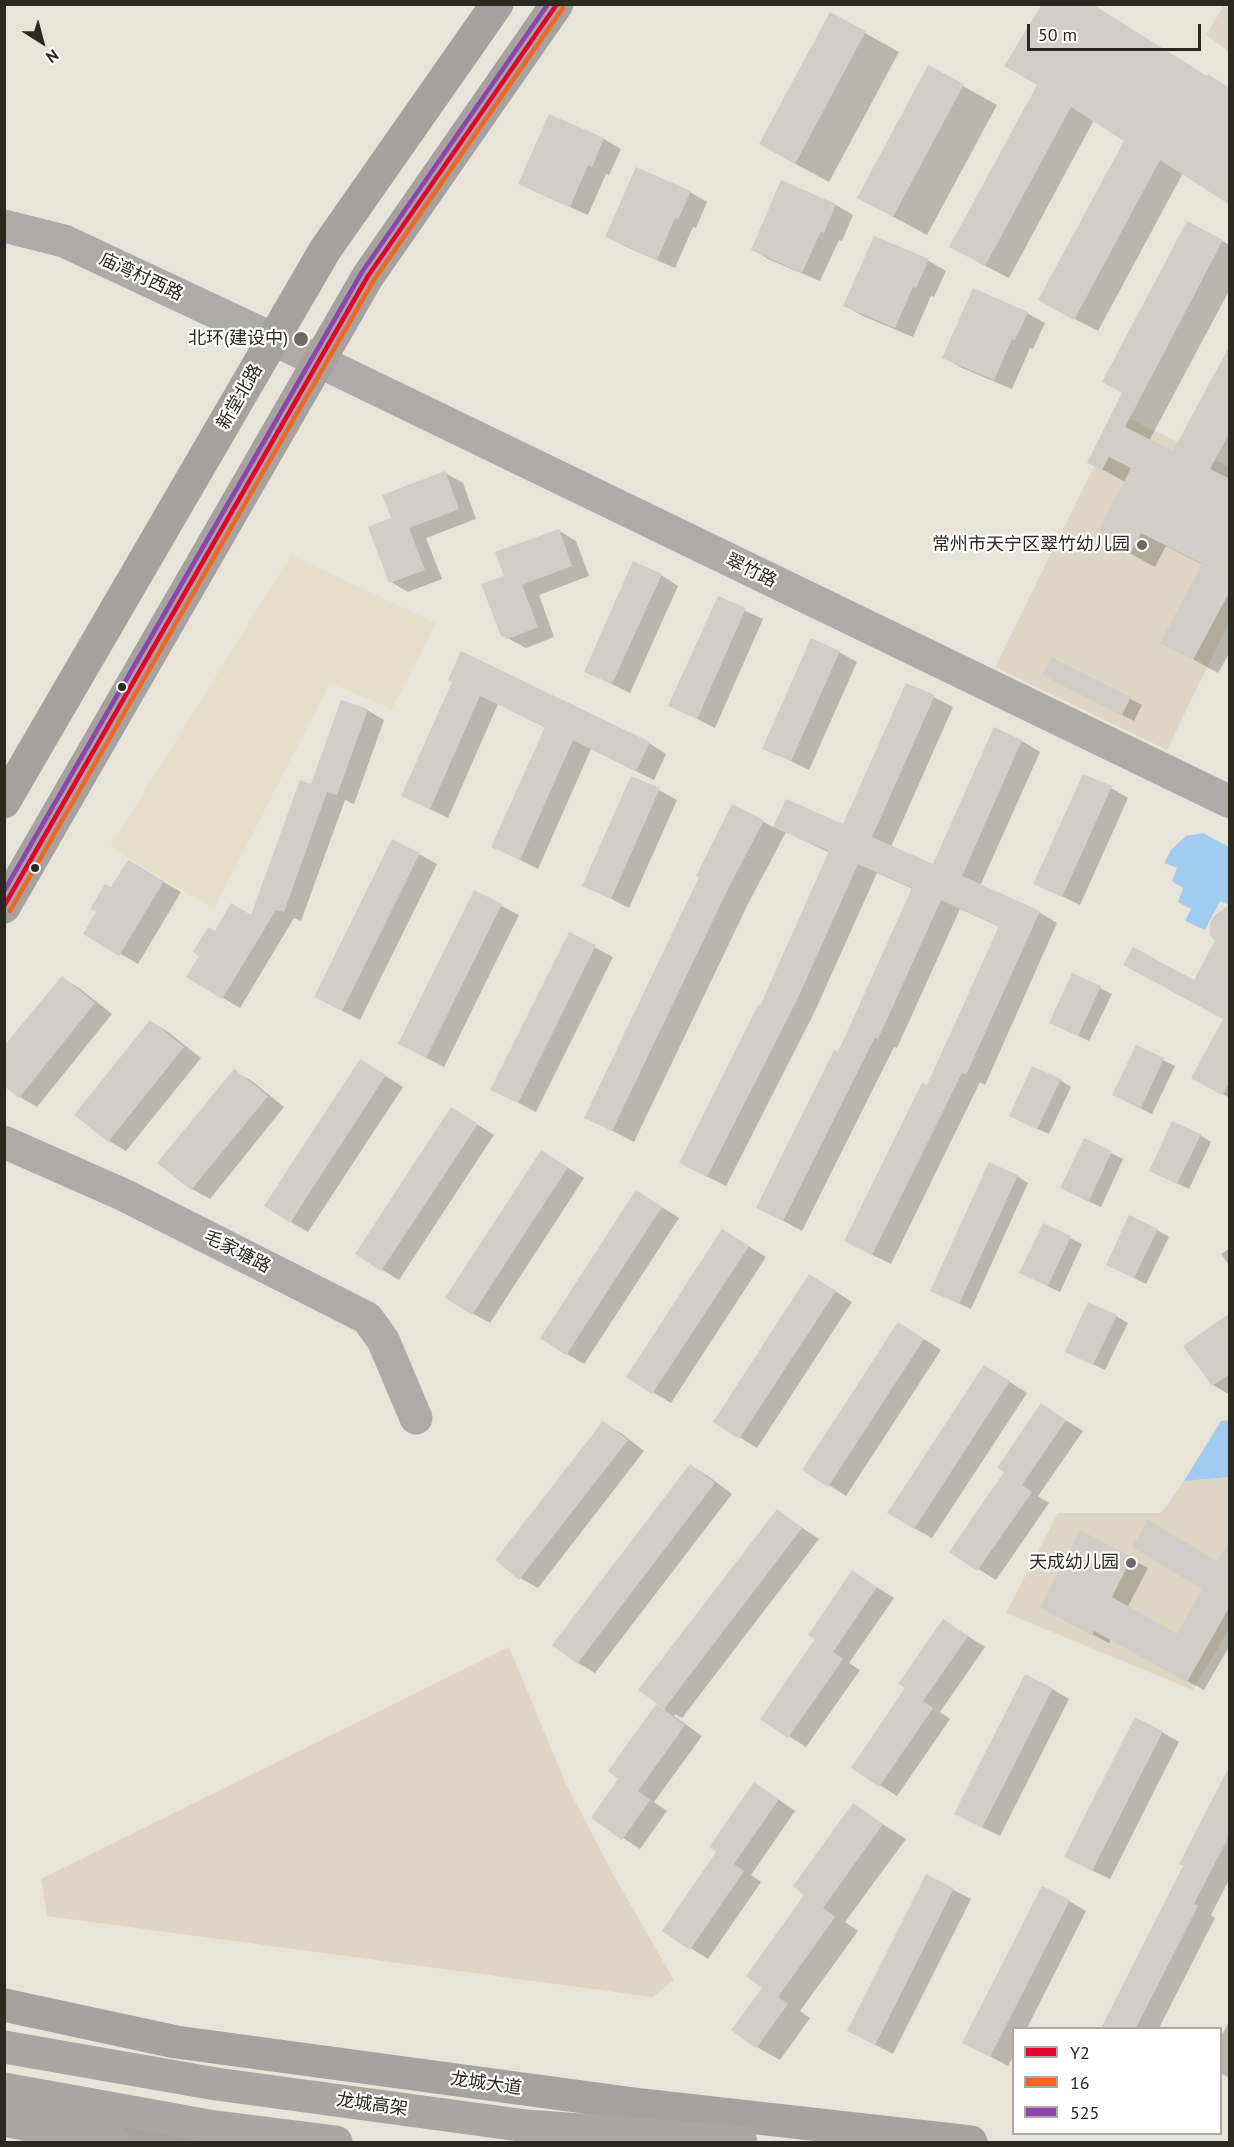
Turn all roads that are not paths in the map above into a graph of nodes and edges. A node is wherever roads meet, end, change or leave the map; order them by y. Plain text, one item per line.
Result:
1 (497, 4) edge
2 (557, 4) edge
3 (4, 226) edge
4 (273, 339) junction
5 (318, 362) junction
6 (4, 802) edge
7 (1230, 802) edge
8 (4, 907) edge
9 (4, 1142) edge
10 (416, 1418) dead end
11 (4, 2005) edge
12 (4, 2047) edge
13 (4, 2089) edge
14 (8, 2117) edge
15 (113, 2142) edge
16 (188, 2142) edge
17 (336, 2142) edge
18 (741, 2142) edge
19 (971, 2142) edge

1 - 4 main road, 新堂北路
2 - 5 main road
3 - 4 street, 庙湾村西路
4 - 5 street, 翠竹路
4 - 6 main road, 新堂北路
5 - 7 street, 翠竹路
5 - 8 main road
9 - 10 street, 毛家塘路
11 - 19 main road, 龙城大道
12 - 18 highway, 龙城高架
13 - 17 highway
14 - 15 highway
14 - 16 main road

